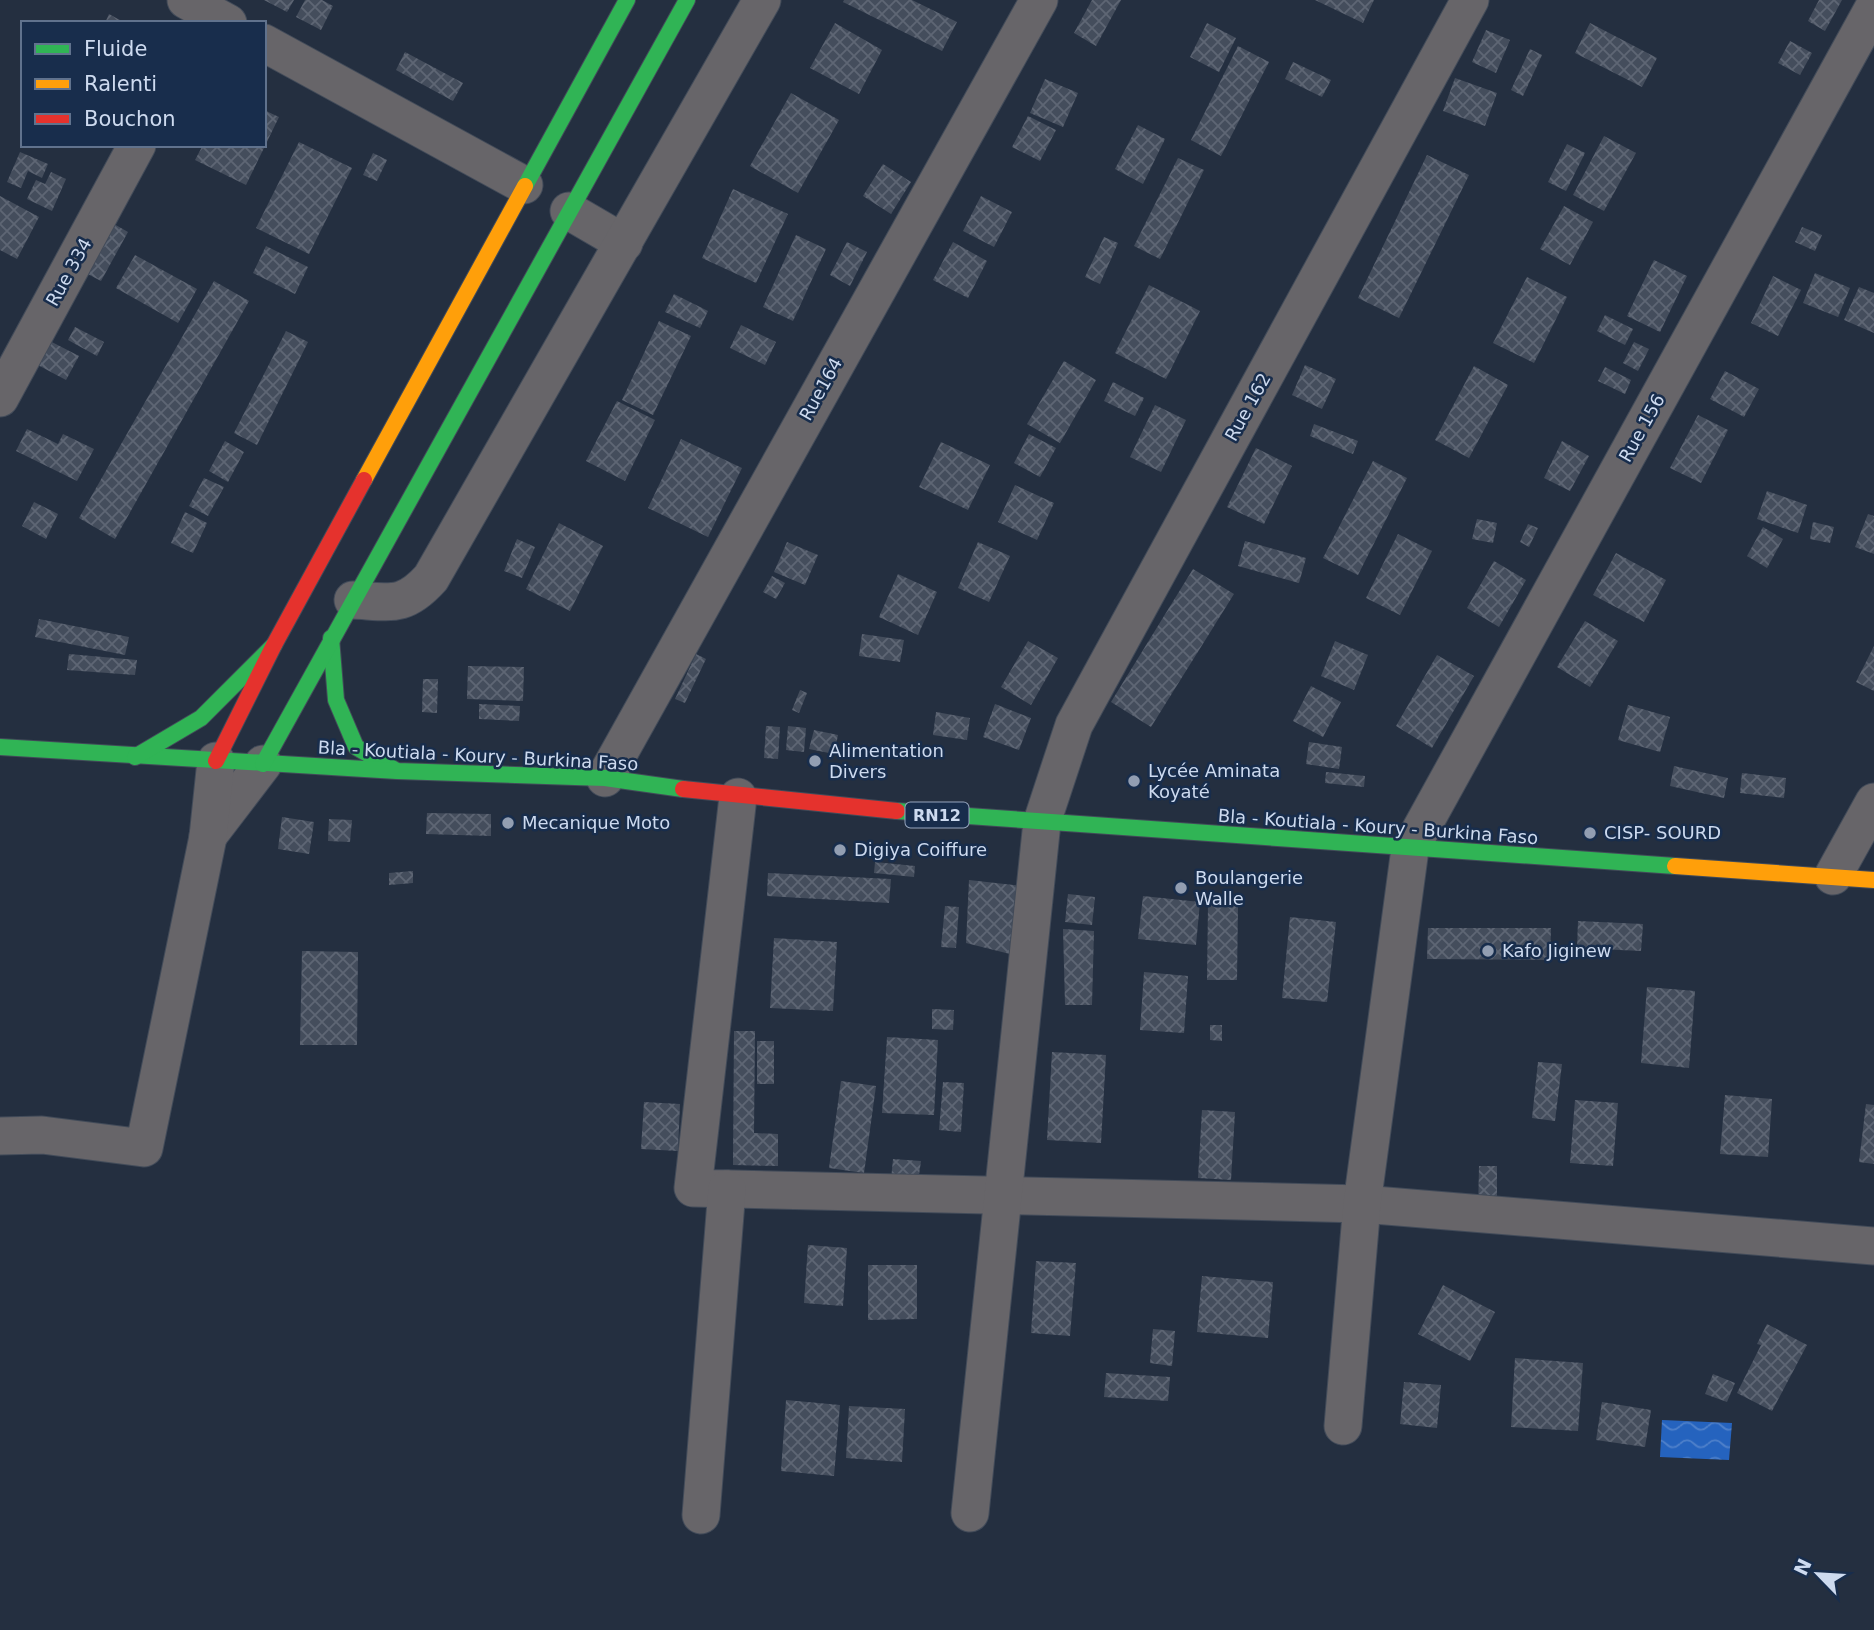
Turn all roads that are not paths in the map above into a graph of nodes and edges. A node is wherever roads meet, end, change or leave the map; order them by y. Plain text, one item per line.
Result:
1 (627, 0) edge
2 (687, 0) edge
3 (762, 0) edge
4 (1038, 0) edge
5 (1471, 0) edge
6 (1874, 7) edge
7 (266, 44) edge
8 (137, 147) edge
9 (524, 185) junction
10 (569, 211) junction
11 (624, 243) junction
12 (0, 398) edge
13 (353, 600) junction
14 (331, 638) junction
15 (274, 645) junction
16 (0, 747) edge
17 (135, 757) junction
18 (216, 761) junction
19 (263, 764) junction
20 (397, 771) junction
21 (605, 778) junction
22 (738, 797) junction
23 (1874, 802) edge
24 (1042, 822) junction
25 (208, 837) junction
26 (1410, 849) junction
27 (1833, 876) junction
28 (1874, 880) edge
29 (0, 1136) edge
30 (727, 1189) junction
31 (1002, 1196) junction
32 (1362, 1204) junction
33 (1874, 1246) edge
34 (1343, 1426) dead end
35 (971, 1513) dead end
36 (701, 1515) dead end

1 - 9 main road
2 - 10 main road
3 - 11 street
4 - 21 street, Rue164
5 - 24 street, Rue 162
6 - 26 street, Rue 156
7 - 9 street
8 - 12 street, Rue 334
9 - 15 main road
10 - 11 street
10 - 13 main road
11 - 13 street
13 - 14 main road
14 - 19 main road
14 - 20 main road
15 - 17 main road
15 - 18 main road
16 - 17 main road, Bla - Koutiala - Koury - Burkina Faso / RN12
17 - 18 main road, Bla - Koutiala - Koury - Burkina Faso / RN12
18 - 19 main road, Bla - Koutiala - Koury - Burkina Faso / RN12
18 - 25 street
19 - 20 main road, Bla - Koutiala - Koury - Burkina Faso / RN12
19 - 25 street
20 - 21 main road, Bla - Koutiala - Koury - Burkina Faso / RN12
21 - 22 main road, Bla - Koutiala - Koury - Burkina Faso / RN12
22 - 24 main road, Bla - Koutiala - Koury - Burkina Faso / RN12
22 - 30 street
23 - 27 street
24 - 26 main road, Bla - Koutiala - Koury - Burkina Faso / RN12
24 - 31 street, Rue 162
25 - 29 street
26 - 27 main road, Bla - Koutiala - Koury - Burkina Faso / RN12
26 - 32 street
27 - 28 main road, Bla - Koutiala - Koury - Burkina Faso / RN12
30 - 31 street
30 - 36 street
31 - 32 street
31 - 35 street, Rue 162
32 - 33 street
32 - 34 street

